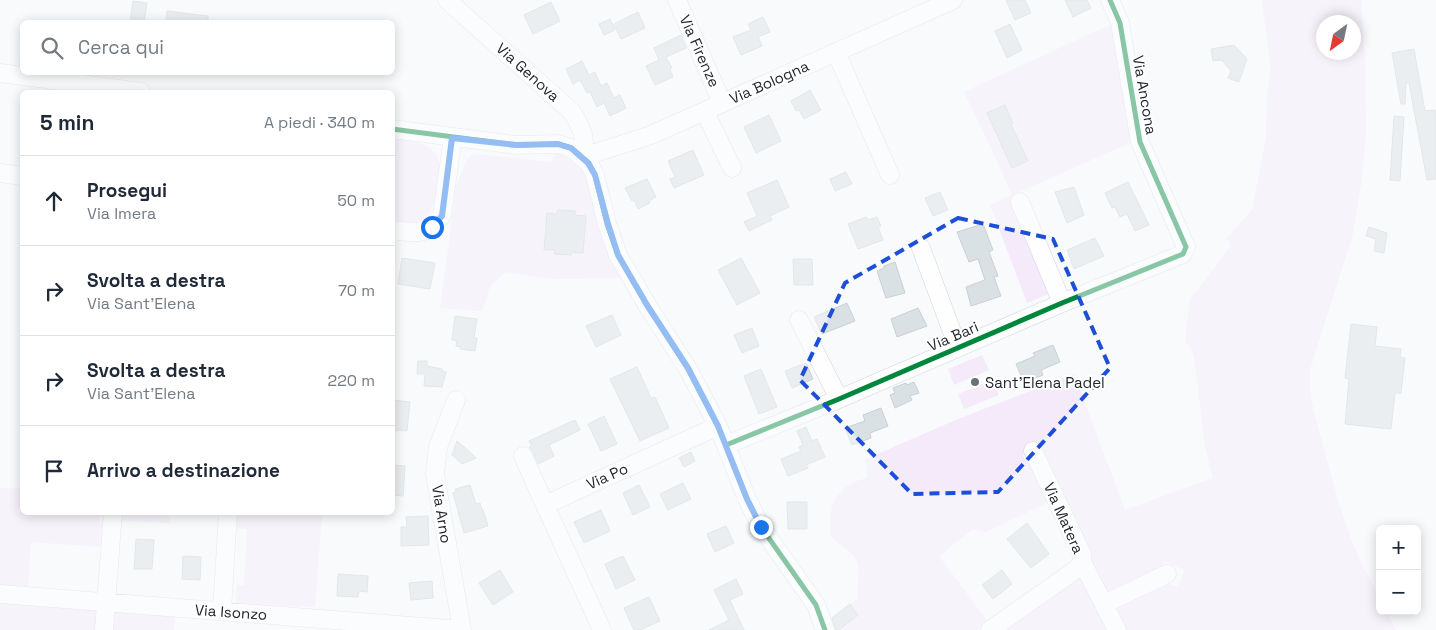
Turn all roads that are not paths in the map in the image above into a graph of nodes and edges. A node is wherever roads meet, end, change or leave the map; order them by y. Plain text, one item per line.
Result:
1 (447, 0) edge
2 (677, 0) edge
3 (953, 0) edge
4 (1110, 0) edge
5 (836, 52) junction
6 (0, 73) edge
7 (126, 90) edge
8 (722, 103) junction
9 (705, 112) junction
10 (395, 129) edge
11 (452, 138) junction
12 (583, 157) junction
13 (732, 168) dead end
14 (0, 173) edge
15 (890, 175) dead end
16 (20, 176) edge
17 (1020, 202) dead end
18 (395, 230) edge
19 (1186, 247) joint
20 (921, 248) dead end
21 (1062, 303) junction
22 (800, 320) dead end
23 (958, 348) junction
24 (456, 400) dead end
25 (839, 400) junction
26 (718, 426) junction
27 (726, 445) junction
28 (1034, 451) dead end
29 (523, 456) dead end
30 (545, 505) junction
31 (113, 515) edge
32 (228, 515) edge
33 (1082, 562) junction
34 (1167, 574) dead end
35 (0, 594) edge
36 (106, 602) junction
37 (1104, 604) junction
38 (222, 611) junction
39 (301, 624) edge
40 (104, 630) edge
41 (462, 630) edge
42 (602, 630) edge
43 (825, 630) edge
44 (990, 630) edge
45 (1117, 630) edge

1 - 12 street, Via Genova
2 - 8 street, Via Firenze
3 - 5 street, Via Bologna
4 - 19 street, Via Ancona
5 - 8 street, Via Bologna
5 - 15 street
6 - 7 street
8 - 9 street, Via Bologna
9 - 12 street, Via Bologna
9 - 13 street
10 - 11 street
11 - 12 street
11 - 18 street
12 - 26 street
14 - 16 street
17 - 21 street
19 - 21 street, Via Bari
20 - 23 street
21 - 23 street, Via Bari
22 - 25 street
23 - 25 street, Via Bari
24 - 41 street, Via Arno
25 - 27 street, Via Bari
26 - 27 street
26 - 30 street, Via Po
27 - 43 street
28 - 33 street, Via Matera
29 - 30 street
30 - 42 street
31 - 36 street
32 - 38 street
33 - 37 street
33 - 44 street, Via Matera
34 - 37 street
35 - 36 street, Via Isonzo
36 - 38 street, Via Isonzo
36 - 40 street
37 - 45 street
38 - 39 street, Via Isonzo
39 - 41 street, Via Isonzo

